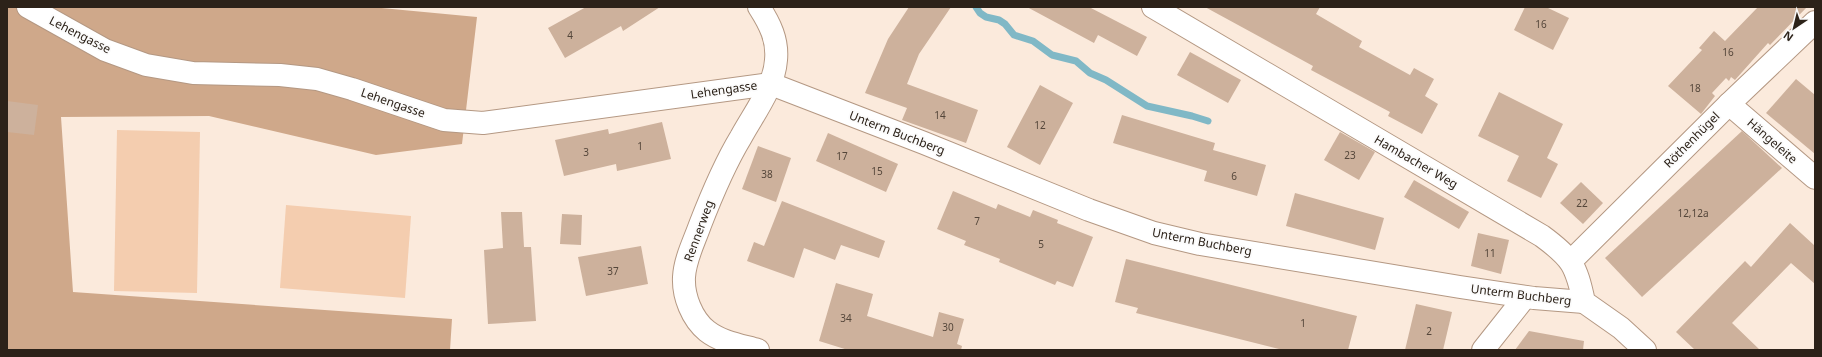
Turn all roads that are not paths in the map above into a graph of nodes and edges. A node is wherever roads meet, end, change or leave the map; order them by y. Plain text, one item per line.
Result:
1 (28, 7) edge
2 (759, 7) edge
3 (1153, 7) edge
4 (1815, 22) edge
5 (771, 84) junction
6 (1729, 104) junction
7 (1815, 178) edge
8 (1571, 261) junction
9 (1526, 297) junction
10 (1584, 302) junction
11 (758, 350) edge
12 (1483, 350) edge
13 (1645, 350) edge

1 - 5 street, Lehengasse
2 - 5 street, Rennerweg
3 - 8 street, Hambacher Weg
4 - 6 street, Röthenhügel
5 - 9 street, Unterm Buchberg
5 - 11 street, Rennerweg
6 - 7 street, Hängeleite
6 - 8 street, Röthenhügel
8 - 10 street, Hambacher Weg
9 - 10 street, Unterm Buchberg
9 - 12 street
10 - 13 street

